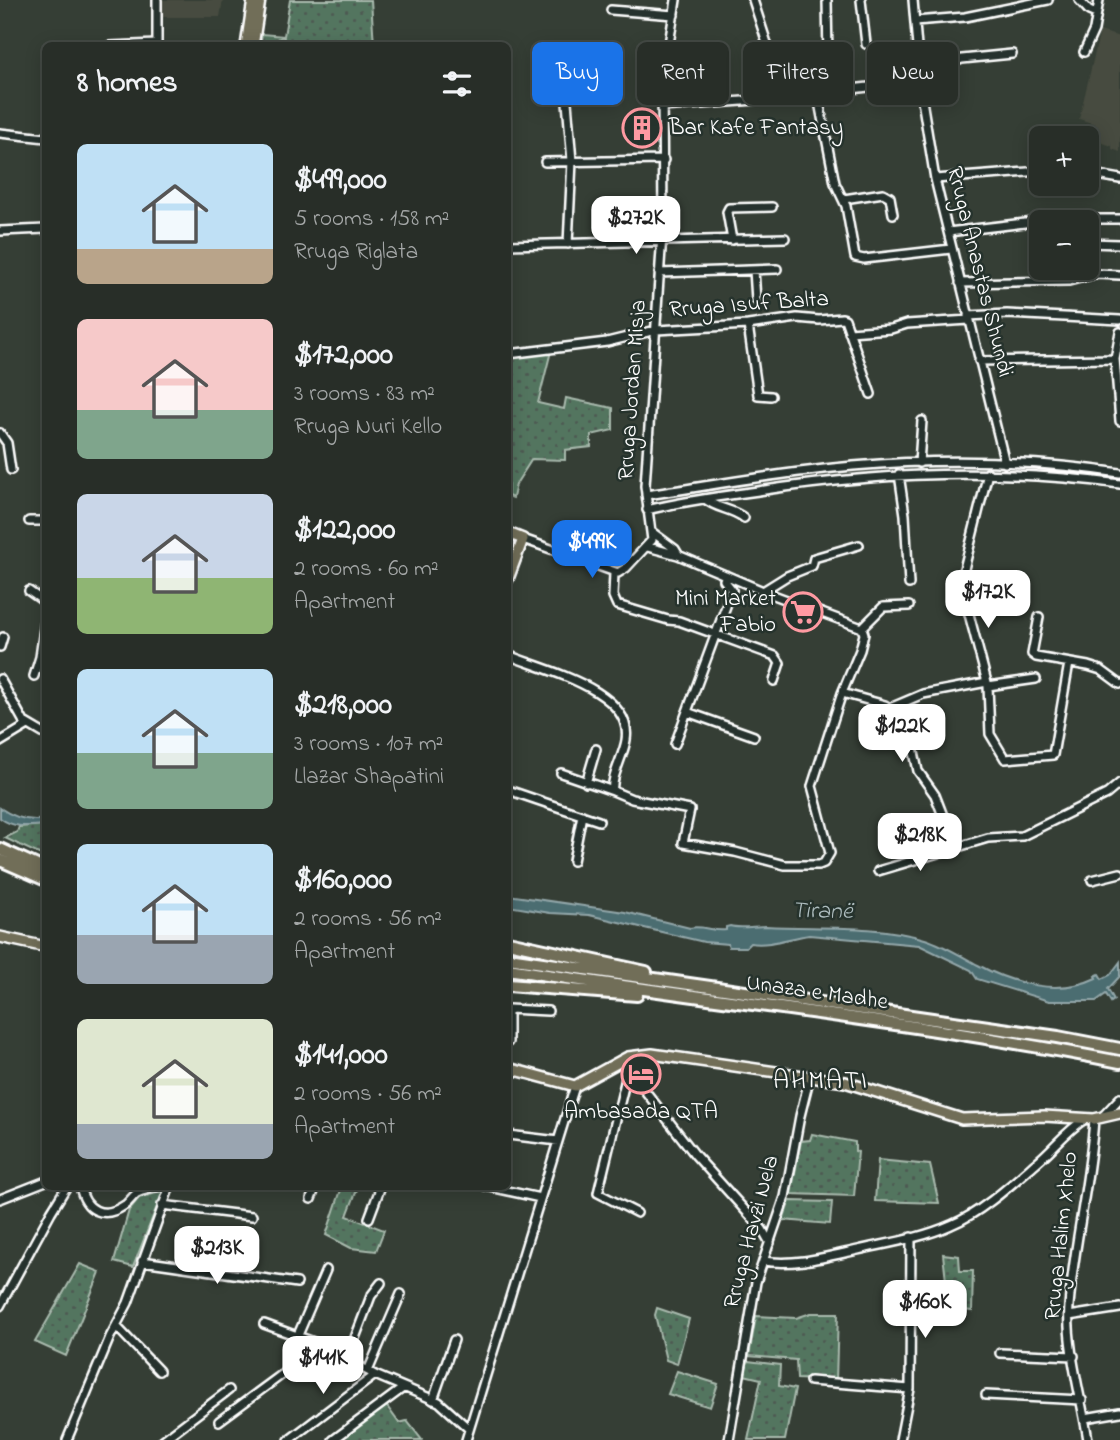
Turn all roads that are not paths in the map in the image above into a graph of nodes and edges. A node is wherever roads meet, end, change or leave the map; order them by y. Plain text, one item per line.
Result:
1 (157, 0) edge
2 (253, 0) edge
3 (260, 0) edge
4 (676, 0) edge
5 (753, 0) edge
6 (827, 0) edge
7 (860, 0) edge
8 (913, 0) edge
9 (1048, 0) edge
10 (1079, 0) edge
11 (1099, 0) edge
12 (611, 10) dead end
13 (1096, 14) junction
14 (674, 15) junction
15 (915, 20) junction
16 (157, 42) edge
17 (247, 42) edge
18 (254, 42) edge
19 (766, 42) edge
20 (828, 42) edge
21 (917, 42) edge
22 (866, 44) dead end
23 (1084, 52) dead end
24 (1012, 54) dead end
25 (958, 60) edge
26 (743, 100) edge
27 (567, 105) edge
28 (820, 105) edge
29 (923, 105) edge
30 (662, 107) junction
31 (0, 133) edge
32 (42, 138) edge
33 (664, 160) junction
34 (545, 162) dead end
35 (572, 162) junction
36 (1029, 172) edge
37 (1099, 175) edge
38 (935, 179) junction
39 (1120, 179) edge
40 (844, 199) junction
41 (772, 207) dead end
42 (893, 214) dead end
43 (1120, 219) edge
44 (42, 229) edge
45 (0, 231) edge
46 (948, 232) junction
47 (785, 238) dead end
48 (732, 240) junction
49 (661, 242) junction
50 (1099, 243) edge
51 (568, 244) junction
52 (1120, 244) edge
53 (511, 245) edge
54 (951, 249) junction
55 (777, 268) dead end
56 (754, 270) junction
57 (659, 273) junction
58 (1120, 275) edge
59 (960, 283) junction
60 (756, 300) dead end
61 (969, 318) junction
62 (1120, 320) edge
63 (748, 325) junction
64 (656, 330) junction
65 (849, 332) junction
66 (1120, 332) edge
67 (511, 354) edge
68 (1115, 359) junction
69 (979, 361) junction
70 (871, 394) dead end
71 (771, 396) dead end
72 (922, 421) dead end
73 (1120, 421) edge
74 (0, 433) edge
75 (919, 463) junction
76 (1005, 463) junction
77 (11, 471) dead end
78 (988, 473) junction
79 (1120, 473) edge
80 (899, 474) junction
81 (1120, 484) edge
82 (646, 495) junction
83 (705, 499) junction
84 (647, 510) junction
85 (744, 517) dead end
86 (29, 521) dead end
87 (42, 521) edge
88 (652, 532) junction
89 (511, 534) edge
90 (523, 539) junction
91 (859, 545) dead end
92 (648, 547) junction
93 (678, 555) junction
94 (511, 571) edge
95 (614, 573) junction
96 (726, 575) junction
97 (909, 584) dead end
98 (763, 591) junction
99 (29, 592) dead end
100 (42, 600) edge
101 (909, 606) dead end
102 (1039, 617) dead end
103 (862, 628) junction
104 (715, 634) junction
105 (3, 637) dead end
106 (42, 643) edge
107 (0, 647) edge
108 (511, 657) edge
109 (1069, 663) junction
110 (34, 676) dead end
111 (0, 679) edge
112 (1036, 679) dead end
113 (774, 681) dead end
114 (987, 684) junction
115 (1120, 684) edge
116 (842, 693) junction
117 (890, 708) junction
118 (687, 712) junction
119 (28, 725) junction
120 (42, 733) edge
121 (754, 736) dead end
122 (0, 742) edge
123 (675, 744) dead end
124 (596, 749) dead end
125 (561, 773) dead end
126 (586, 783) junction
127 (1120, 783) edge
128 (511, 791) edge
129 (613, 791) junction
130 (582, 815) junction
131 (599, 821) dead end
132 (955, 847) junction
133 (0, 849) edge
134 (0, 860) edge
135 (573, 861) dead end
136 (42, 866) edge
137 (878, 870) dead end
138 (1120, 873) edge
139 (42, 880) edge
140 (1092, 880) dead end
141 (0, 937) edge
142 (511, 943) edge
143 (42, 946) edge
144 (511, 958) edge
145 (511, 969) edge
146 (511, 985) edge
147 (786, 1004) junction
148 (511, 1009) edge
149 (548, 1011) dead end
150 (1120, 1049) edge
151 (621, 1060) junction
152 (1120, 1062) edge
153 (511, 1069) edge
154 (628, 1070) junction
155 (810, 1076) junction
156 (575, 1086) junction
157 (1120, 1098) edge
158 (1120, 1113) edge
159 (1094, 1118) junction
160 (511, 1135) edge
161 (558, 1140) junction
162 (42, 1183) edge
163 (65, 1190) edge
164 (81, 1190) edge
165 (146, 1190) edge
166 (168, 1190) edge
167 (314, 1190) edge
168 (380, 1190) edge
169 (503, 1190) edge
170 (540, 1198) junction
171 (0, 1199) edge
172 (311, 1199) dead end
173 (162, 1205) junction
174 (638, 1213) dead end
175 (252, 1216) dead end
176 (369, 1218) dead end
177 (911, 1237) junction
178 (770, 1243) junction
179 (142, 1261) junction
180 (763, 1261) junction
181 (326, 1270) dead end
182 (297, 1283) dead end
183 (381, 1283) dead end
184 (401, 1294) dead end
185 (0, 1306) edge
186 (1120, 1308) edge
187 (1069, 1316) junction
188 (264, 1324) dead end
189 (116, 1326) junction
190 (298, 1335) junction
191 (454, 1340) dead end
192 (322, 1345) junction
193 (1000, 1353) dead end
194 (1074, 1356) junction
195 (347, 1359) junction
196 (159, 1371) dead end
197 (372, 1373) junction
198 (810, 1381) dead end
199 (403, 1388) junction
200 (229, 1390) dead end
201 (910, 1390) junction
202 (986, 1395) dead end
203 (433, 1399) junction
204 (1082, 1400) junction
205 (1120, 1412) edge
206 (1085, 1418) junction
207 (219, 1421) dead end
208 (470, 1429) junction
209 (67, 1440) edge
210 (163, 1440) edge
211 (289, 1440) edge
212 (333, 1440) edge
213 (466, 1440) edge
214 (729, 1440) edge
215 (901, 1440) edge
216 (1088, 1440) edge

1 - 16 street
2 - 17 main road
3 - 18 main road
4 - 14 street, Rruga Jordan Misja
5 - 19 street
6 - 20 street
7 - 22 street
8 - 15 street, Rruga Anastas Shundi
9 - 15 street
10 - 13 street
11 - 13 street
12 - 14 street
13 - 23 street
14 - 30 street, Rruga Jordan Misja
15 - 21 street, Rruga Anastas Shundi
24 - 25 street
26 - 30 street
27 - 35 street
28 - 40 street
29 - 38 street, Rruga Anastas Shundi
30 - 33 street, Rruga Jordan Misja
31 - 32 street
33 - 35 street
33 - 49 street, Rruga Jordan Misja
34 - 35 street
35 - 51 street
36 - 38 street
37 - 39 street
38 - 46 street, Rruga Anastas Shundi
40 - 42 street
40 - 54 street
41 - 48 street
43 - 46 street
44 - 45 street
46 - 54 street, Rruga Anastas Shundi
47 - 48 street
48 - 49 street
49 - 51 street
49 - 57 street, Rruga Jordan Misja
50 - 52 street
51 - 53 street
54 - 59 street, Rruga Anastas Shundi
55 - 56 street
56 - 57 street
56 - 60 street
57 - 64 street, Rruga Jordan Misja
58 - 59 street
59 - 61 street, Rruga Anastas Shundi
61 - 62 street, Rruga Isuf Balta
61 - 65 street, Rruga Isuf Balta
61 - 69 street, Rruga Anastas Shundi
63 - 64 street, Rruga Isuf Balta
63 - 65 street, Rruga Isuf Balta
63 - 71 street
64 - 67 street, Rruga Isuf Balta
64 - 82 street, Rruga Jordan Misja
65 - 70 street
66 - 68 street
68 - 69 street
68 - 73 street
69 - 76 street, Rruga Anastas Shundi
72 - 75 street
74 - 77 street
75 - 76 street
75 - 82 street
76 - 79 street
78 - 80 street
78 - 81 street
78 - 114 street
80 - 83 street
80 - 97 street
82 - 84 street, Rruga Jordan Misja
83 - 84 street
83 - 85 street
84 - 88 street, Rruga Jordan Misja
86 - 87 street
88 - 92 street
88 - 93 street
89 - 90 main road
90 - 94 main road
90 - 95 street
91 - 98 street
92 - 93 street
92 - 95 street
93 - 96 street
95 - 104 street
96 - 98 street
96 - 104 street
98 - 103 street
99 - 100 street
101 - 103 street
102 - 109 street
103 - 116 street
104 - 113 street
104 - 118 street
105 - 107 street
106 - 110 street
108 - 129 street
109 - 114 street
109 - 115 street
111 - 119 street
112 - 114 street
114 - 117 street
116 - 117 street
116 - 129 street
117 - 132 street
118 - 121 street
118 - 123 street
119 - 120 street
119 - 122 street
124 - 126 street
125 - 126 street
126 - 129 street
127 - 132 street
128 - 130 street
130 - 131 street
130 - 135 street
132 - 137 street
133 - 136 highway
134 - 139 highway
138 - 140 street
141 - 143 main road
142 - 147 highway
144 - 147 highway, Unaza e Madhe
145 - 147 highway, Unaza e Madhe
146 - 147 highway
147 - 150 highway, Unaza e Madhe
147 - 152 highway, Unaza e Madhe
148 - 149 street
151 - 154 street
151 - 155 main road
151 - 156 main road
153 - 156 main road
154 - 174 street
154 - 178 street
155 - 159 main road
155 - 178 street, Rruga Havzi Nela
156 - 161 street
157 - 159 street
158 - 159 main road
159 - 177 street
159 - 187 street, Rruga Halim Xhelo
160 - 161 street
161 - 170 street
162 - 171 street
163 - 185 street
164 - 165 street
166 - 173 street
167 - 172 street
168 - 176 street
169 - 170 street
170 - 208 street
173 - 175 street
173 - 179 street
177 - 180 street
177 - 201 street
178 - 180 street, Rruga Havzi Nela
179 - 182 street
179 - 189 street
180 - 214 street, Rruga Havzi Nela
181 - 190 street
183 - 195 street
184 - 197 street
186 - 187 street
187 - 194 street, Rruga Halim Xhelo
188 - 190 street
189 - 196 street
189 - 209 street
190 - 192 street
191 - 203 street
192 - 195 street
192 - 207 street
193 - 194 street
194 - 204 street, Rruga Halim Xhelo
195 - 197 street
197 - 199 street
197 - 211 street
198 - 201 street
199 - 203 street
199 - 212 street
200 - 210 street
201 - 215 street
202 - 204 street
203 - 208 street
204 - 206 street, Rruga Halim Xhelo
205 - 206 street
206 - 216 street, Rruga Halim Xhelo
208 - 213 street

